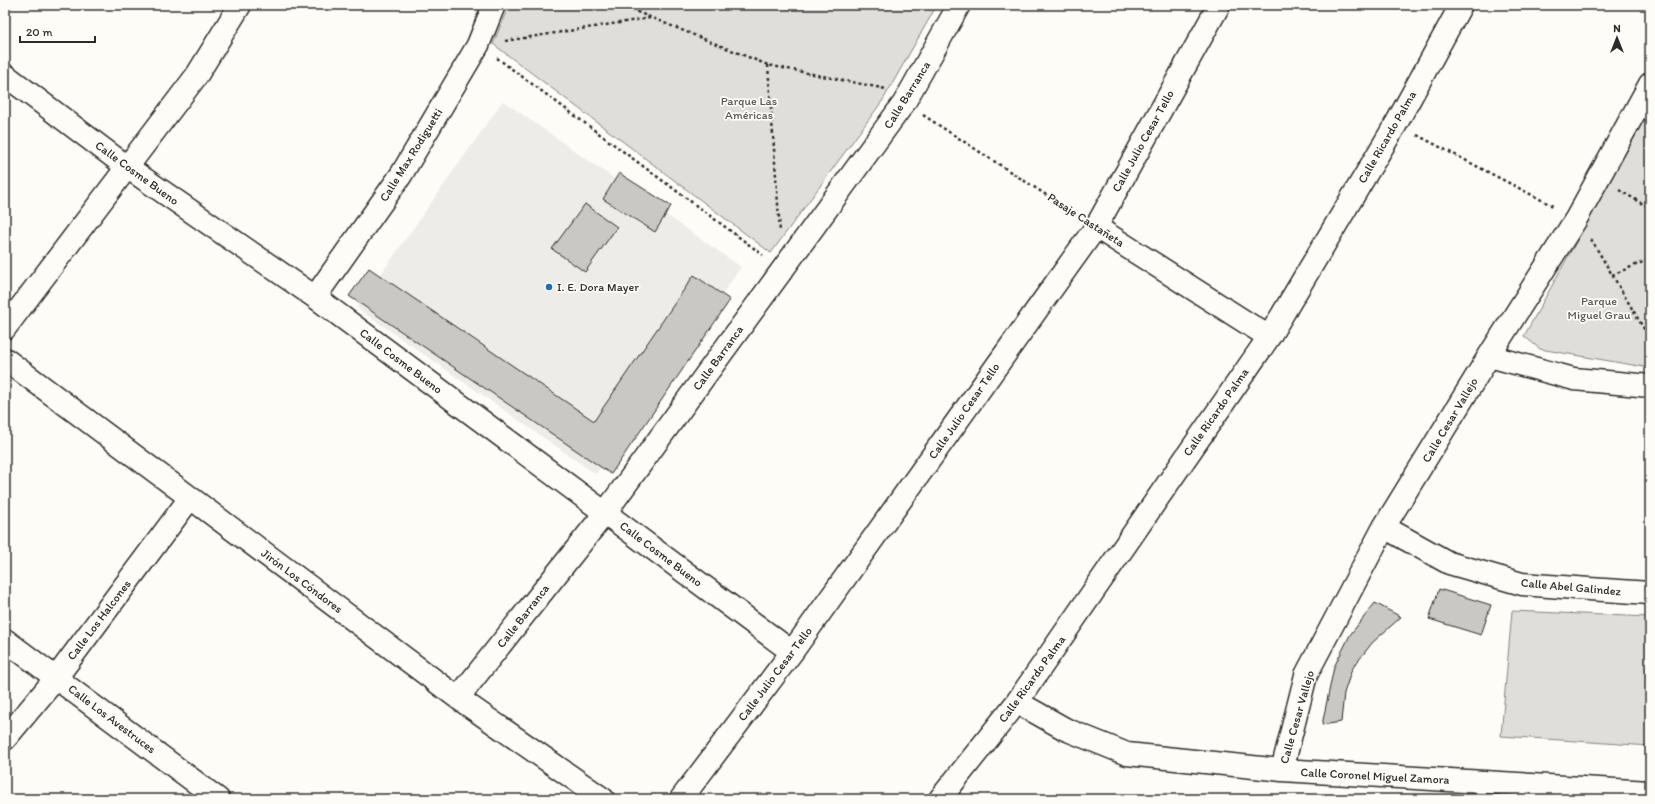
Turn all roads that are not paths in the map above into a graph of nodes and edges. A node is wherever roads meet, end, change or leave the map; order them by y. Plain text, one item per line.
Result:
1 (240, 5) edge
2 (494, 5) edge
3 (959, 5) edge
4 (1219, 5) edge
5 (1461, 5) edge
6 (5, 75) edge
7 (1650, 84) edge
8 (127, 167) junction
9 (1096, 227) junction
10 (315, 297) junction
11 (5, 328) edge
12 (1269, 337) junction
13 (1488, 356) junction
14 (5, 359) edge
15 (1650, 386) edge
16 (190, 498) junction
17 (605, 513) junction
18 (1384, 527) junction
19 (1650, 592) edge
20 (5, 640) edge
21 (792, 652) junction
22 (56, 678) junction
23 (458, 698) junction
24 (1017, 702) junction
25 (5, 739) edge
26 (1282, 770) junction
27 (1650, 792) edge
28 (218, 799) edge
29 (603, 799) edge
30 (681, 799) edge
31 (940, 799) edge

1 - 8 street
2 - 10 street, Calle Max Rodiguetti
3 - 17 street, Calle Barranca
4 - 9 street, Calle Julio Cesar Tello
5 - 12 street, Calle Ricardo Palma
6 - 8 street, Calle Cosme Bueno
7 - 13 street, Calle Cesar Vallejo
8 - 10 street, Calle Cosme Bueno
8 - 11 street
9 - 12 street, Pasaje Castañeta
9 - 21 street, Calle Julio Cesar Tello
10 - 17 street, Calle Cosme Bueno
12 - 24 street, Calle Ricardo Palma
13 - 15 street
13 - 18 street, Calle Cesar Vallejo
14 - 16 street, Jirón Los Cóndores
16 - 22 street, Calle Los Halcones
16 - 23 street, Jirón Los Cóndores
17 - 21 street, Calle Cosme Bueno
17 - 23 street, Calle Barranca
18 - 19 street, Calle Abel Galindez
18 - 26 street, Calle Cesar Vallejo
20 - 22 street, Calle Los Avestruces
21 - 30 street, Calle Julio Cesar Tello
22 - 25 street, Calle Los Halcones
22 - 28 street, Calle Los Avestruces
23 - 29 street, Jirón Los Cóndores
24 - 26 street, Calle Coronel Miguel Zamora
24 - 31 street, Calle Ricardo Palma
26 - 27 street, Calle Coronel Miguel Zamora

